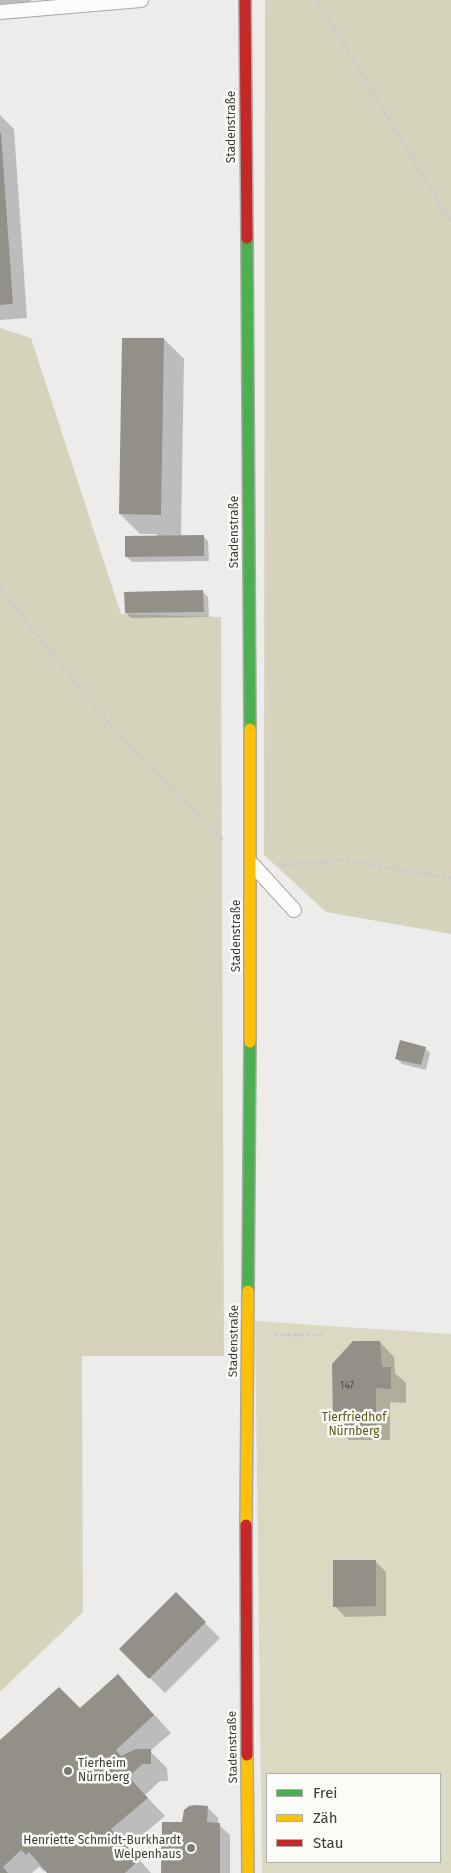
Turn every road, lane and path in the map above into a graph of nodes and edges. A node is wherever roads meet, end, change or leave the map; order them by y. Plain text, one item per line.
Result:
1 (141, 0) edge
2 (245, 0) edge
3 (316, 0) edge
4 (0, 12) edge
5 (451, 222) edge
6 (0, 589) edge
7 (224, 840) dead end
8 (253, 865) junction
9 (451, 878) edge
10 (294, 910) dead end
11 (248, 1335) junction
12 (322, 1336) dead end
13 (248, 1873) edge

1 - 4 lane
2 - 8 street, Stadenstraße
3 - 5 path
6 - 7 path
8 - 9 path
8 - 10 lane
8 - 11 street, Stadenstraße
11 - 12 path
11 - 13 street, Stadenstraße

